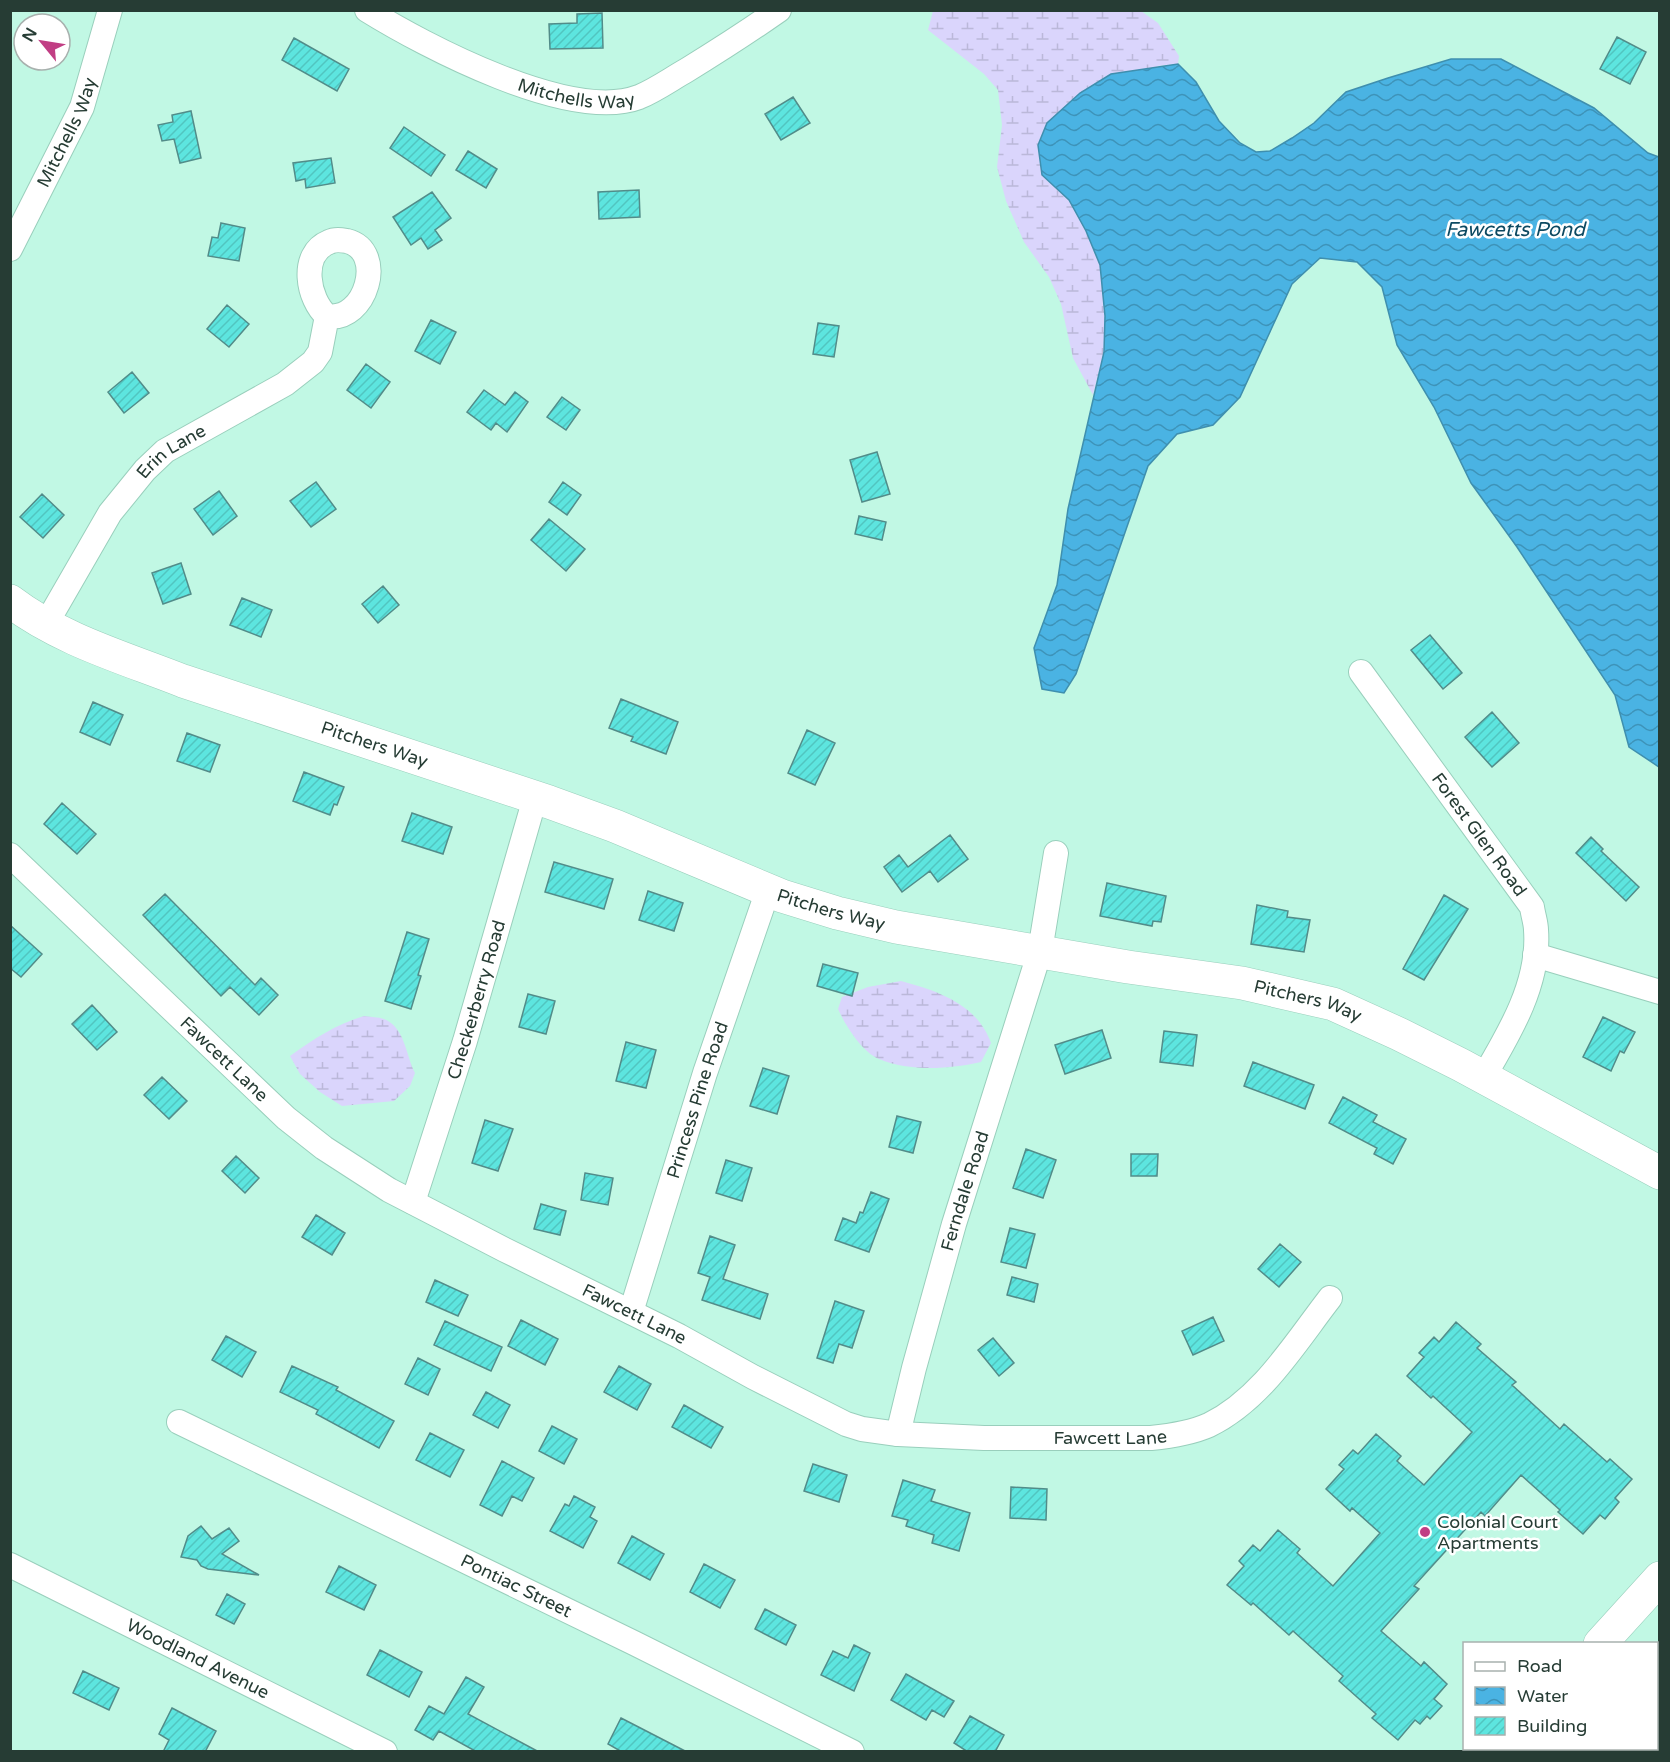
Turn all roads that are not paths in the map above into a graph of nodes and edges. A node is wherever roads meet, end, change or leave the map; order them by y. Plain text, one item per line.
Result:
1 (367, 10) edge
2 (779, 10) edge
3 (105, 12) edge
4 (10, 249) edge
5 (327, 316) dead end
6 (10, 601) edge
7 (46, 624) junction
8 (1361, 672) dead end
9 (535, 798) junction
10 (1056, 853) dead end
11 (10, 855) edge
12 (768, 890) junction
13 (1040, 951) junction
14 (1535, 955) junction
15 (1659, 992) edge
16 (1483, 1078) junction
17 (1659, 1173) edge
18 (413, 1202) junction
19 (1330, 1298) dead end
20 (631, 1312) junction
21 (179, 1422) dead end
22 (898, 1434) junction
23 (10, 1565) edge
24 (1659, 1578) edge
25 (1602, 1642) edge
26 (385, 1752) edge
27 (852, 1752) edge

1 - 2 street, Mitchells Way
3 - 4 street, Mitchells Way
5 - 7 street, Erin Lane
6 - 7 main road, Pitchers Way
7 - 9 main road, Pitchers Way
8 - 14 street, Forest Glen Road
9 - 12 main road, Pitchers Way
9 - 18 street, Checkerberry Road
10 - 13 street
11 - 18 street, Fawcett Lane
12 - 13 main road, Pitchers Way
12 - 20 street, Princess Pine Road
13 - 16 main road, Pitchers Way
13 - 22 street, Ferndale Road
14 - 15 street
14 - 16 street, Forest Glen Road
16 - 17 main road, Pitchers Way
18 - 20 street, Fawcett Lane
19 - 22 street, Fawcett Lane
20 - 22 street, Fawcett Lane
21 - 27 street, Pontiac Street
23 - 26 street, Woodland Avenue
24 - 25 main road

